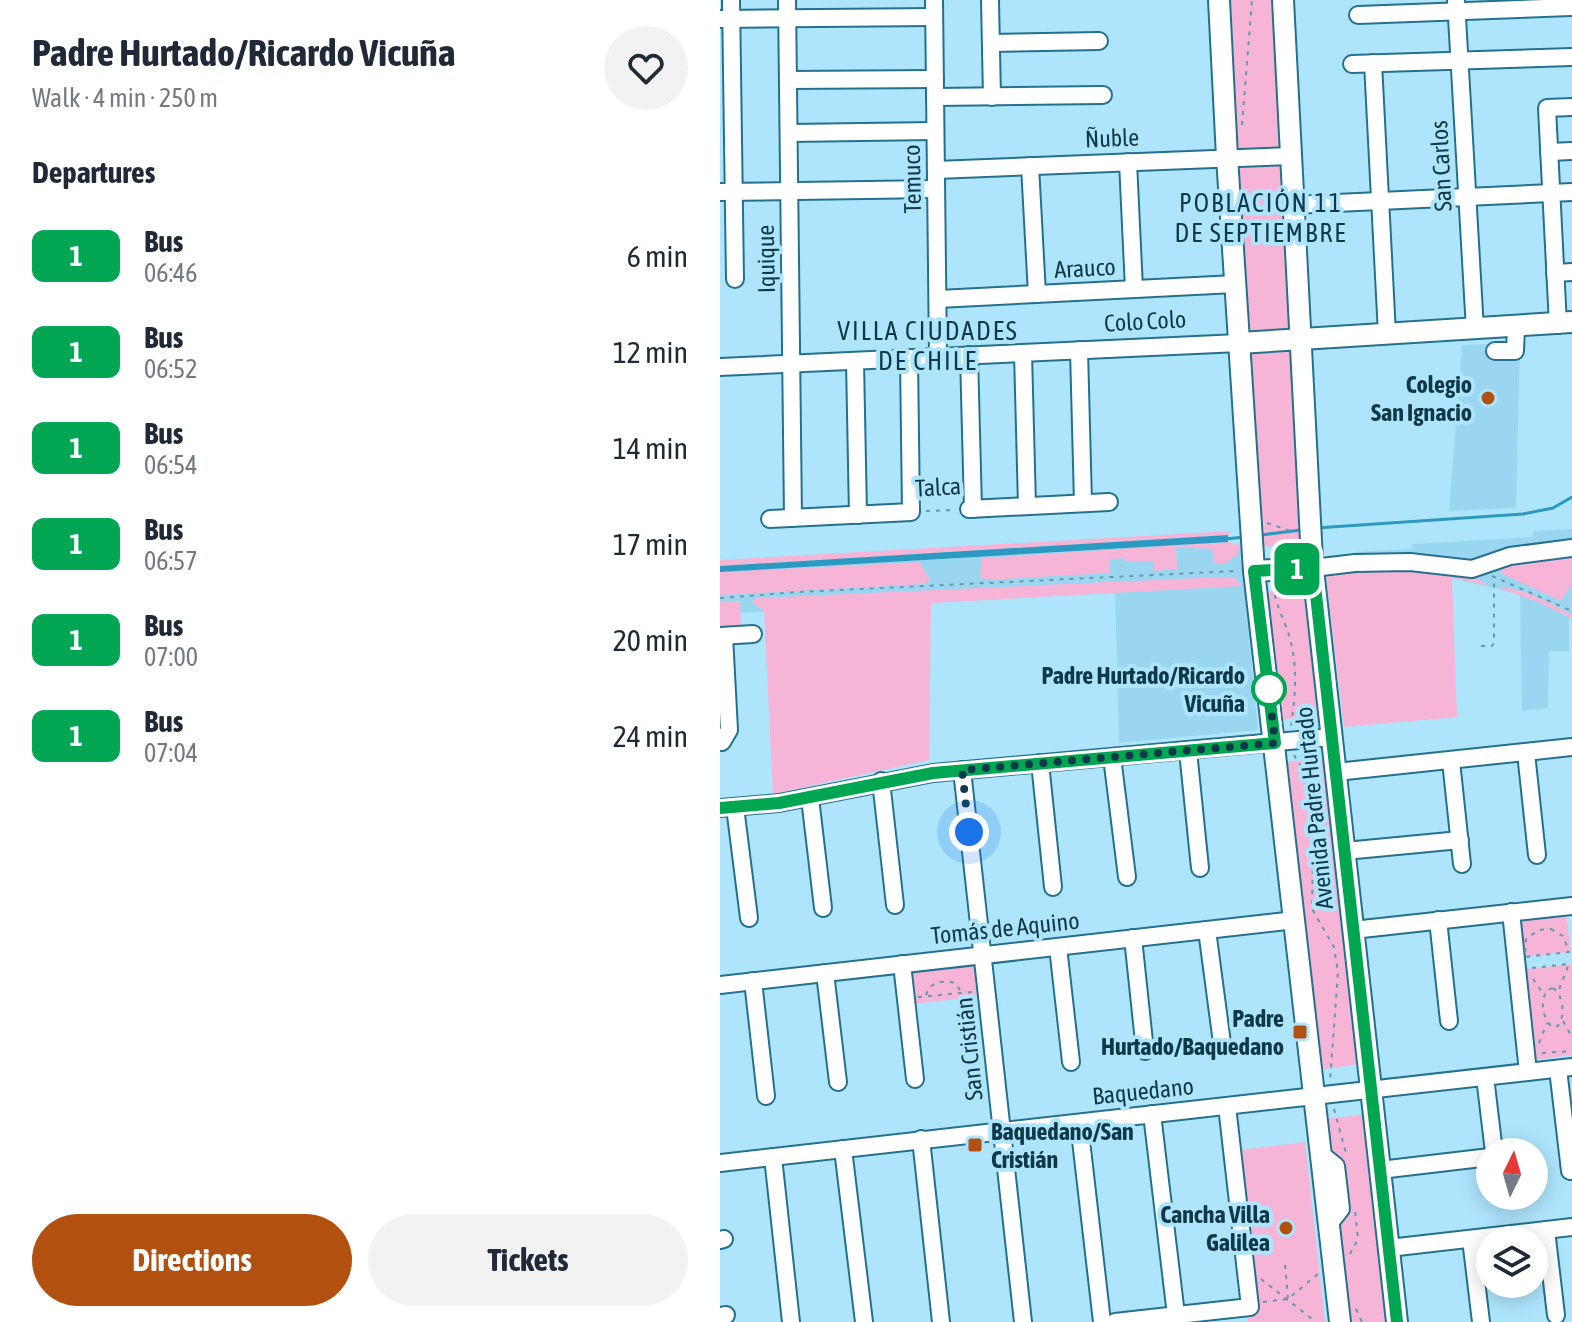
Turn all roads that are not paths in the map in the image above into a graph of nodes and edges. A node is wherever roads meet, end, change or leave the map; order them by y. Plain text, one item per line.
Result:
1 (731, 0) edge
2 (787, 0) edge
3 (990, 0) edge
4 (1219, 0) edge
5 (1283, 0) edge
6 (1457, 6) edge
7 (1572, 7) edge
8 (934, 8) edge
9 (1358, 15) dead end
10 (726, 19) edge
11 (787, 19) junction
12 (1099, 41) dead end
13 (991, 43) junction
14 (1572, 57) edge
15 (1459, 61) junction
16 (1373, 63) junction
17 (1352, 64) dead end
18 (726, 79) edge
19 (935, 79) junction
20 (788, 80) junction
21 (1103, 95) dead end
22 (935, 97) junction
23 (992, 97) junction
24 (1572, 107) edge
25 (935, 131) junction
26 (726, 133) edge
27 (789, 133) junction
28 (1572, 151) edge
29 (1549, 152) junction
30 (1291, 156) junction
31 (1227, 157) junction
32 (1128, 162) junction
33 (1030, 166) junction
34 (936, 170) junction
35 (936, 189) junction
36 (789, 191) junction
37 (727, 192) edge
38 (1572, 192) edge
39 (1551, 193) junction
40 (1466, 197) junction
41 (1379, 200) junction
42 (1293, 205) junction
43 (1564, 273) edge
44 (735, 279) dead end
45 (1235, 284) junction
46 (1134, 289) junction
47 (1037, 294) junction
48 (938, 299) junction
49 (1565, 324) edge
50 (1516, 327) junction
51 (1475, 330) junction
52 (1387, 334) junction
53 (1301, 339) junction
54 (1239, 343) junction
55 (1079, 350) junction
56 (1495, 351) dead end
57 (1023, 353) junction
58 (969, 355) junction
59 (938, 357) junction
60 (909, 358) junction
61 (855, 361) junction
62 (791, 364) junction
63 (720, 367) edge
64 (1109, 502) dead end
65 (1083, 503) junction
66 (1027, 506) junction
67 (858, 515) junction
68 (793, 518) junction
69 (770, 519) dead end
70 (1572, 548) edge
71 (1313, 568) junction
72 (1263, 570) junction
73 (753, 634) dead end
74 (722, 636) edge
75 (1332, 737) junction
76 (726, 743) edge
77 (1275, 743) junction
78 (1572, 747) edge
79 (1188, 751) junction
80 (1526, 753) junction
81 (1112, 757) junction
82 (1451, 761) junction
83 (1040, 763) junction
84 (962, 770) junction
85 (1336, 772) junction
86 (881, 781) junction
87 (810, 798) junction
88 (727, 808) edge
89 (1460, 840) junction
90 (1345, 851) junction
91 (1537, 855) dead end
92 (1462, 864) dead end
93 (1200, 868) dead end
94 (1127, 877) dead end
95 (1053, 887) dead end
96 (895, 905) dead end
97 (1572, 907) edge
98 (823, 908) dead end
99 (1511, 912) junction
100 (749, 918) dead end
101 (1295, 920) junction
102 (1438, 920) junction
103 (1207, 930) junction
104 (1353, 930) junction
105 (1133, 938) junction
106 (1058, 947) junction
107 (983, 955) junction
108 (902, 964) junction
109 (825, 973) junction
110 (753, 981) junction
111 (720, 985) edge
112 (1449, 1021) dead end
113 (1222, 1043) dead end
114 (1145, 1051) dead end
115 (1071, 1062) dead end
116 (1565, 1068) edge
117 (1528, 1072) junction
118 (1485, 1077) junction
119 (915, 1079) dead end
120 (838, 1082) dead end
121 (1371, 1090) junction
122 (766, 1096) dead end
123 (1315, 1096) junction
124 (1227, 1106) junction
125 (1152, 1114) junction
126 (1079, 1123) junction
127 (1002, 1131) junction
128 (1492, 1138) edge
129 (921, 1139) junction
130 (843, 1149) junction
131 (773, 1157) junction
132 (1476, 1159) edge
133 (720, 1163) edge
134 (1380, 1170) junction
135 (1570, 1171) dead end
136 (1572, 1227) edge
137 (1548, 1230) edge
138 (1476, 1238) edge
139 (1471, 1239) junction
140 (1548, 1247) edge
141 (1389, 1248) junction
142 (1176, 1315) junction
143 (1556, 1315) dead end
144 (791, 1322) edge
145 (864, 1322) edge
146 (941, 1322) edge
147 (1023, 1322) edge
148 (1102, 1322) edge
149 (1115, 1322) edge
150 (1340, 1322) edge
151 (1397, 1322) edge
152 (1481, 1322) edge

1 - 10 street
2 - 11 street, Iquique
3 - 13 street
4 - 31 main road, Avenida Padre Hurtado
5 - 30 main road, Avenida Padre Hurtado
6 - 7 street
6 - 9 street
6 - 15 street, San Carlos
8 - 11 street
8 - 19 street, Temuco
10 - 11 street
10 - 18 street
11 - 20 street, Iquique
12 - 13 street
13 - 23 street
14 - 15 street
15 - 16 street
15 - 40 street, San Carlos
16 - 17 street
16 - 41 street
18 - 26 street
19 - 20 street
19 - 22 street, Temuco
20 - 27 street, Iquique
21 - 23 street
22 - 23 street
22 - 25 street, Temuco
24 - 29 street
25 - 27 street
25 - 34 street, Temuco
26 - 37 street
27 - 36 street, Iquique
28 - 29 street
29 - 39 street
30 - 31 street, Ñuble
30 - 42 main road, Avenida Padre Hurtado
31 - 32 street, Ñuble
31 - 45 main road, Avenida Padre Hurtado
32 - 33 street, Ñuble
32 - 46 street
33 - 34 street, Ñuble
33 - 47 street
34 - 35 street, Temuco
35 - 36 street
35 - 48 street, Temuco
36 - 37 street
36 - 62 street, Iquique
37 - 44 street
38 - 39 street
39 - 40 street
39 - 43 street
40 - 41 street
40 - 51 street, San Carlos
41 - 42 street
41 - 52 street
42 - 53 main road, Avenida Padre Hurtado
43 - 49 street
45 - 46 street, Arauco
45 - 54 main road, Avenida Padre Hurtado
46 - 47 street, Arauco
47 - 48 street, Arauco
48 - 59 street, Temuco
49 - 50 main road, Colo Colo
50 - 51 main road, Colo Colo
50 - 56 street
51 - 52 main road, Colo Colo
52 - 53 main road, Colo Colo
53 - 54 main road, Colo Colo
53 - 71 main road, Avenida Padre Hurtado
54 - 55 street, Colo Colo
54 - 72 main road, Avenida Padre Hurtado
55 - 57 street, Colo Colo
55 - 65 street
57 - 58 street, Colo Colo
57 - 66 street
58 - 59 street, Colo Colo
58 - 66 street, Talca
59 - 60 street, Colo Colo
60 - 61 street, Colo Colo
60 - 67 street, Talca
61 - 62 street, Colo Colo
61 - 67 street
62 - 63 street, Colo Colo
62 - 68 street, Iquique
64 - 65 street, Talca
65 - 66 street, Talca
67 - 68 street, Talca
68 - 69 street, Talca
70 - 71 street
71 - 72 main road
71 - 75 main road, Avenida Padre Hurtado
72 - 77 main road, Avenida Padre Hurtado
73 - 74 street
74 - 76 street
75 - 77 street
75 - 85 main road, Avenida Padre Hurtado
77 - 79 street
77 - 101 main road, Avenida Padre Hurtado
78 - 80 street
79 - 81 street
79 - 93 street
80 - 82 street
80 - 91 street
81 - 83 street
81 - 94 street
82 - 85 street
82 - 89 street
83 - 84 street
83 - 95 street
84 - 86 street
84 - 107 street, San Cristián
85 - 90 main road, Avenida Padre Hurtado
86 - 87 street
86 - 96 street
87 - 88 street
87 - 98 street
88 - 100 street
89 - 90 street
89 - 92 street
90 - 104 main road, Avenida Padre Hurtado
97 - 99 street
99 - 102 street
99 - 117 street
101 - 103 street, Tomás de Aquino
101 - 123 main road, Avenida Padre Hurtado
102 - 104 street
102 - 112 street
103 - 105 street, Tomás de Aquino
103 - 113 street
104 - 121 main road, Avenida Padre Hurtado
105 - 106 street, Tomás de Aquino
105 - 114 street
106 - 107 street, Tomás de Aquino
106 - 115 street
107 - 108 street, Tomás de Aquino
107 - 127 street, San Cristián
108 - 109 street, Tomás de Aquino
108 - 119 street
109 - 110 street, Tomás de Aquino
109 - 120 street
110 - 111 street, Tomás de Aquino
110 - 122 street
116 - 117 street, Baquedano
116 - 135 street
117 - 118 street, Baquedano
118 - 121 street, Baquedano
118 - 128 street
121 - 123 street, Baquedano
121 - 134 main road, Avenida Padre Hurtado
123 - 124 street, Baquedano
123 - 150 main road, Avenida Padre Hurtado
124 - 125 street, Baquedano
124 - 142 street
125 - 126 street, Baquedano
125 - 142 street
126 - 127 street, Baquedano
126 - 148 street
127 - 129 street, Baquedano
127 - 147 street, San Cristián
129 - 130 street, Baquedano
129 - 146 street
130 - 131 street, Baquedano
130 - 145 street
131 - 133 street, Baquedano
131 - 144 street
132 - 134 street
134 - 141 main road, Avenida Padre Hurtado
136 - 137 street
138 - 139 street
139 - 141 street
139 - 152 street
140 - 143 street
141 - 151 main road, Avenida Padre Hurtado
142 - 149 street

